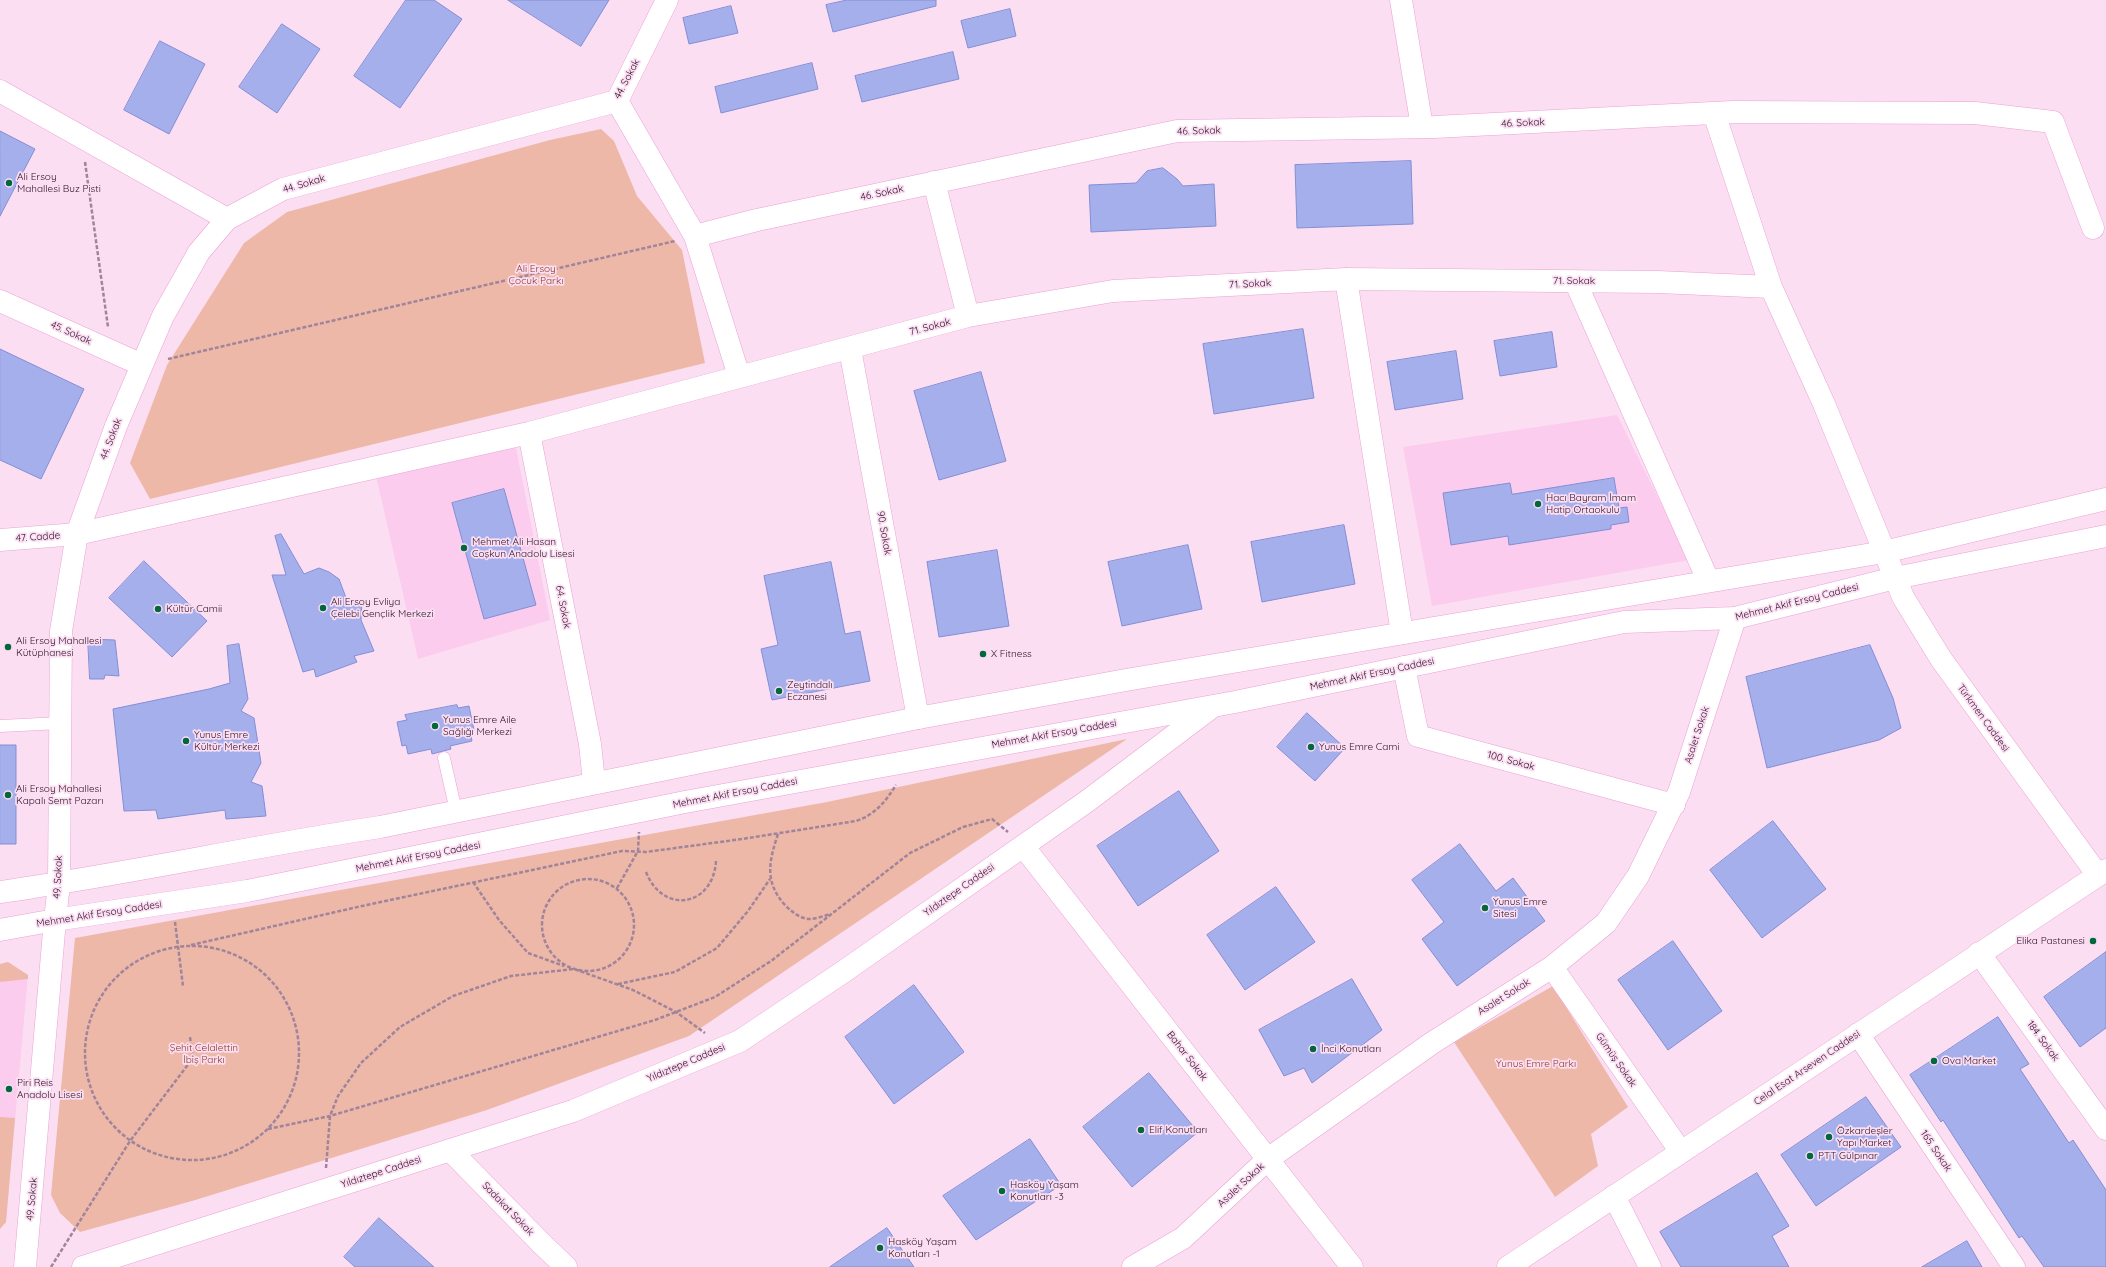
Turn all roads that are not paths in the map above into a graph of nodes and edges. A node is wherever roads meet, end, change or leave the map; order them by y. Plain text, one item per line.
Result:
1 (667, 0) edge
2 (1401, 0) edge
3 (0, 91) edge
4 (617, 101) junction
5 (1714, 113) junction
6 (1422, 127) junction
7 (934, 182) junction
8 (227, 219) junction
9 (2093, 228) dead end
10 (695, 236) junction
11 (1346, 279) junction
12 (1575, 281) junction
13 (1771, 287) junction
14 (0, 301) edge
15 (968, 316) junction
16 (850, 349) junction
17 (142, 365) junction
18 (739, 376) junction
19 (529, 433) junction
20 (2106, 499) edge
21 (77, 534) junction
22 (2106, 536) edge
23 (0, 540) edge
24 (1884, 552) junction
25 (1895, 578) junction
26 (1708, 580) junction
27 (1735, 618) junction
28 (1402, 633) junction
29 (1404, 667) junction
30 (1212, 707) junction
31 (918, 718) junction
32 (60, 723) junction
33 (0, 726) edge
34 (444, 758) dead end
35 (594, 782) junction
36 (1674, 805) junction
37 (456, 811) junction
38 (1023, 846) junction
39 (2102, 872) edge
40 (60, 884) junction
41 (0, 892) edge
42 (55, 920) junction
43 (0, 930) edge
44 (1979, 953) junction
45 (1552, 967) junction
46 (1858, 1034) junction
47 (2106, 1129) edge
48 (450, 1150) junction
49 (1681, 1152) junction
50 (1268, 1159) junction
51 (1614, 1196) junction
52 (25, 1267) edge
53 (83, 1267) edge
54 (566, 1267) edge
55 (1133, 1267) edge
56 (1352, 1267) edge
57 (1508, 1267) edge
58 (1650, 1267) edge
59 (2014, 1267) edge

1 - 4 street, 44. Sokak
2 - 6 street
3 - 8 street
4 - 8 street, 44. Sokak
4 - 10 street
5 - 6 street, 46. Sokak
5 - 9 street, 46. Sokak
5 - 13 street, Türkmen Caddesi
6 - 7 street, 46. Sokak
7 - 10 street, 46. Sokak
7 - 15 street
8 - 17 street, 44. Sokak
10 - 18 street
11 - 12 street, 71. Sokak
11 - 15 street, 71. Sokak
11 - 28 street
12 - 13 street, 71. Sokak
12 - 26 street
13 - 24 street, Türkmen Caddesi
14 - 17 street, 45. Sokak
15 - 16 street, 71. Sokak
16 - 18 street, 71. Sokak
16 - 31 street, 90. Sokak
17 - 21 street, 44. Sokak
18 - 19 street, 71. Sokak
19 - 21 street, 47. Cadde
19 - 35 street, 64. Sokak
20 - 24 street
21 - 23 street, 47. Cadde
21 - 32 street, 49. Sokak
22 - 25 street, Mehmet Akif Ersoy Caddesi
24 - 25 street, Türkmen Caddesi
24 - 26 street
25 - 27 street, Mehmet Akif Ersoy Caddesi
25 - 39 street, Türkmen Caddesi
26 - 28 street
27 - 29 street, Mehmet Akif Ersoy Caddesi
27 - 36 street, Asalet Sokak
28 - 31 street
29 - 30 street, Mehmet Akif Ersoy Caddesi
29 - 36 street, 100. Sokak
30 - 38 street, Yıldıztepe Caddesi
30 - 42 street, Mehmet Akif Ersoy Caddesi
31 - 35 street
32 - 33 lane
32 - 40 street, 49. Sokak
34 - 37 lane
35 - 37 street
36 - 45 street, Asalet Sokak
37 - 40 street
38 - 48 street, Yıldıztepe Caddesi
38 - 50 street, Bahar Sokak
39 - 44 street, Celal Esat Arseven Caddesi
40 - 41 street
40 - 42 street, 49. Sokak
42 - 43 street, Mehmet Akif Ersoy Caddesi
42 - 52 street, 49. Sokak
44 - 46 street, Celal Esat Arseven Caddesi
44 - 47 street, 184. Sokak
45 - 49 street, Gümüş Sokak
45 - 50 street, Asalet Sokak
46 - 49 street, Celal Esat Arseven Caddesi
46 - 59 street, 165. Sokak
48 - 53 street, Yıldıztepe Caddesi
48 - 54 street, Sadakat Sokak
49 - 51 street, Celal Esat Arseven Caddesi
50 - 55 street, Asalet Sokak
50 - 56 street, Bahar Sokak
51 - 57 street, Celal Esat Arseven Caddesi
51 - 58 street

